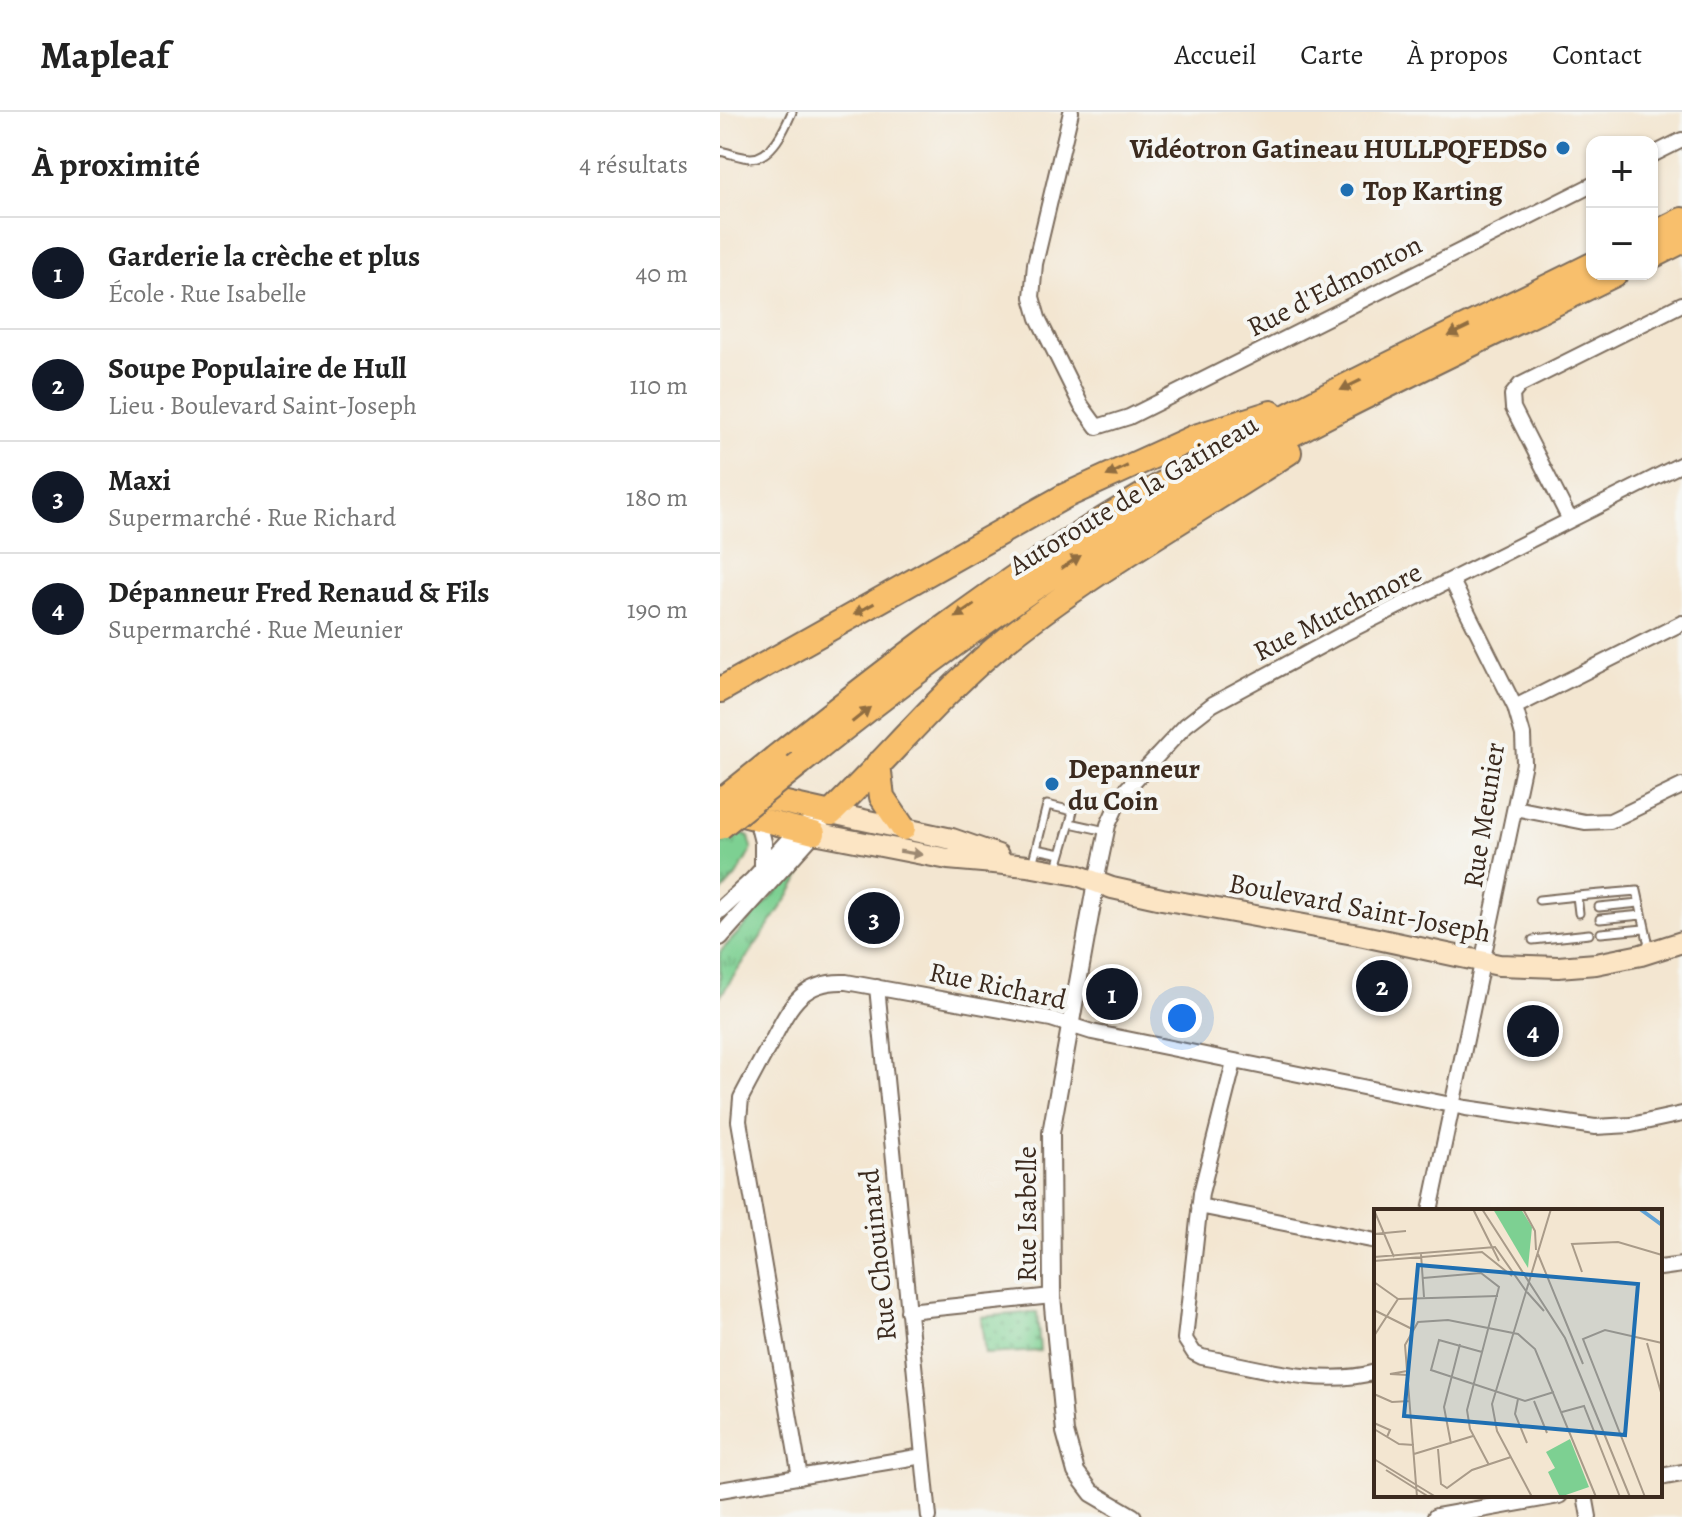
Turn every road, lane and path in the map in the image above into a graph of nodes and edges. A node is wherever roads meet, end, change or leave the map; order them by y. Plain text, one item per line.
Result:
1 (792, 112) edge
2 (1071, 112) edge
3 (1682, 140) edge
4 (720, 151) edge
5 (1658, 152) edge
6 (1586, 188) edge
7 (1682, 220) edge
8 (1658, 232) edge
9 (1682, 241) edge
10 (1658, 253) edge
11 (1586, 268) edge
12 (1603, 280) edge
13 (1682, 304) edge
14 (1394, 384) junction
15 (1320, 400) junction
16 (1682, 464) edge
17 (1570, 520) junction
18 (1452, 581) junction
19 (1682, 623) edge
20 (720, 690) edge
21 (1515, 707) junction
22 (878, 764) junction
23 (1682, 786) edge
24 (720, 788) edge
25 (720, 802) edge
26 (1515, 808) junction
27 (720, 810) edge
28 (831, 813) junction
29 (757, 818) junction
30 (1067, 824) junction
31 (720, 827) edge
32 (903, 828) junction
33 (807, 830) junction
34 (1106, 831) junction
35 (1032, 861) junction
36 (1059, 863) junction
37 (763, 870) junction
38 (1096, 882) junction
39 (1577, 896) junction
40 (1539, 900) dead end
41 (1639, 903) junction
42 (1599, 907) dead end
43 (720, 910) edge
44 (1581, 910) dead end
45 (1642, 915) junction
46 (1600, 919) dead end
47 (1644, 929) junction
48 (1583, 933) dead end
49 (1601, 933) dead end
50 (720, 937) edge
51 (1533, 940) dead end
52 (1682, 942) edge
53 (1650, 953) junction
54 (1483, 961) junction
55 (877, 987) junction
56 (1071, 1026) junction
57 (1234, 1062) junction
58 (1454, 1106) junction
59 (1682, 1114) edge
60 (1199, 1206) junction
61 (1430, 1209) edge
62 (1374, 1241) edge
63 (1682, 1265) edge
64 (1662, 1268) edge
65 (1052, 1296) junction
66 (908, 1311) junction
67 (1374, 1372) edge
68 (923, 1456) junction
69 (1682, 1473) edge
70 (800, 1477) junction
71 (1662, 1477) edge
72 (720, 1490) edge
73 (1548, 1497) edge
74 (1585, 1497) edge
75 (1129, 1516) edge
76 (929, 1517) edge
77 (1436, 1517) edge
78 (1589, 1517) edge

1 - 4 lane
2 - 6 street, Rue d'Edmonton
3 - 5 street
7 - 8 highway
9 - 10 highway
11 -> 15 highway, Autoroute de la Gatineau
12 - 14 highway, Autoroute de la Gatineau
13 - 17 street
14 - 22 highway
31 -> 14 highway, Autoroute de la Gatineau, bridge
15 -> 20 highway
15 -> 25 highway, Autoroute de la Gatineau, bridge
16 - 17 street, Rue Mutchmore
17 - 18 street, Rue Mutchmore
18 - 21 street, Rue Meunier
18 - 34 street, Rue Mutchmore
19 - 21 street
21 - 26 street, Rue Meunier
22 - 28 highway
22 - 32 highway
23 - 26 street
24 - 28 main road, Boulevard Saint-Joseph
26 - 54 street, Rue Meunier
27 - 29 main road, Boulevard Saint-Joseph
28 - 32 main road, Boulevard Saint-Joseph
28 - 33 street
29 - 33 main road, Boulevard Saint-Joseph
29 - 37 street
30 - 34 lane
30 - 35 lane
30 - 36 lane
32 - 35 main road, Boulevard Saint-Joseph
33 -> 35 main road, Boulevard Saint-Joseph
33 - 37 street
33 - 50 street
34 - 38 street, Rue Mutchmore
35 - 36 main road, Boulevard Saint-Joseph
36 - 38 main road, Boulevard Saint-Joseph
37 - 43 street
38 - 54 main road, Boulevard Saint-Joseph
38 - 56 street, Rue Isabelle
39 - 40 lane
39 - 41 lane
39 - 44 lane
41 - 42 lane
41 - 45 lane
45 - 46 lane
45 - 47 lane
47 - 49 lane
47 - 53 lane
48 - 51 lane
52 - 53 main road, Boulevard Saint-Joseph
53 - 54 main road, Boulevard Saint-Joseph
54 - 58 street, Rue Meunier
55 - 56 street, Rue Richard
55 - 66 street, Rue Chouinard
55 - 70 street, Rue Richard
56 - 57 street, Rue Richard
56 - 65 street, Rue Isabelle
57 - 58 street, Rue Richard
57 - 60 street
58 - 59 street, Rue Richard
58 - 61 street, Rue Meunier
60 - 62 street
60 - 67 street
63 - 64 street
65 - 66 street
65 - 75 street, Rue Isabelle
66 - 68 street, Rue Chouinard
68 - 70 street
68 - 76 street, Rue Chouinard
69 - 71 street
70 - 72 street
73 - 77 street
74 - 78 street

